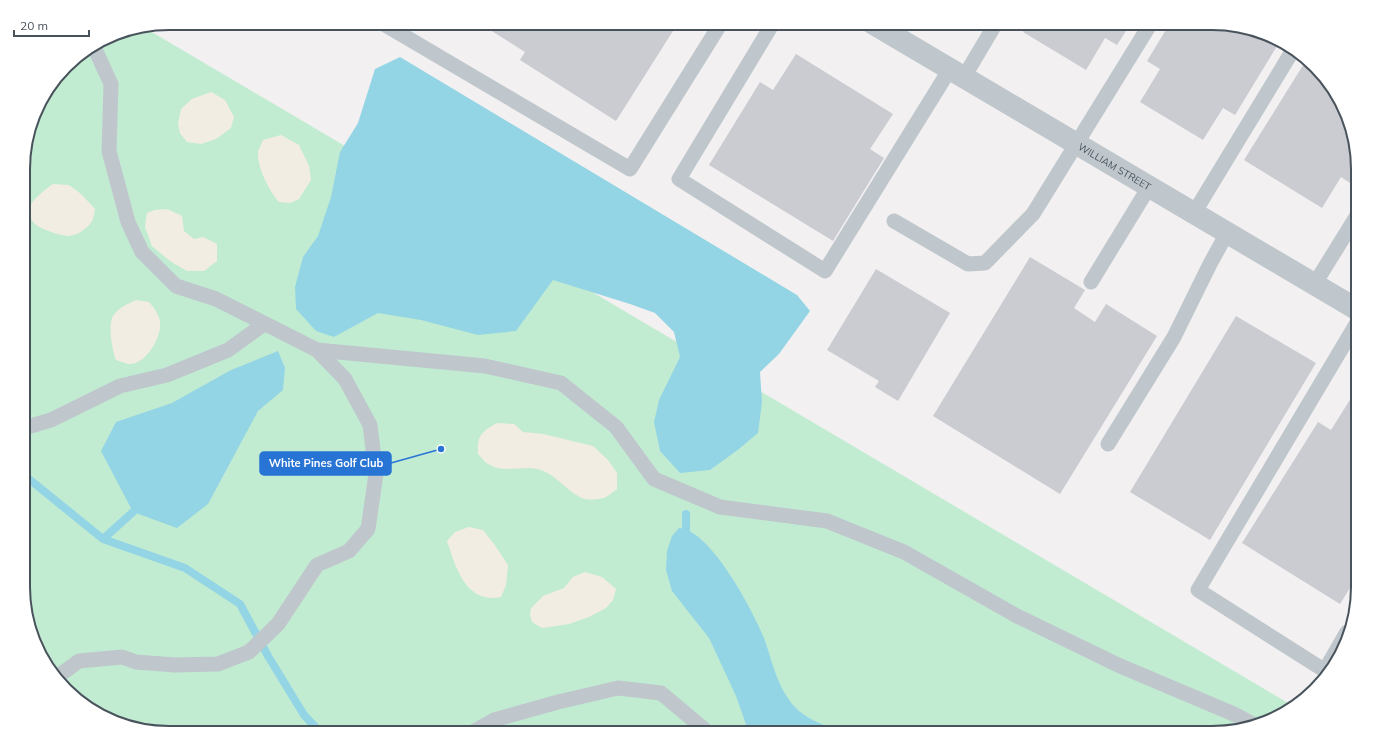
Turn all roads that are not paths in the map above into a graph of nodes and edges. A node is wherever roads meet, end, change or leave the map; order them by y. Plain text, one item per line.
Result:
1 (394, 30) edge
2 (717, 30) edge
3 (769, 30) edge
4 (884, 30) edge
5 (991, 30) edge
6 (1147, 30) edge
7 (97, 51) edge
8 (1290, 54) edge
9 (957, 73) junction
10 (1076, 143) junction
11 (1149, 187) junction
12 (1194, 214) junction
13 (894, 221) dead end
14 (1351, 225) edge
15 (1227, 233) junction
16 (1091, 282) dead end
17 (1314, 285) junction
18 (1351, 306) edge
19 (264, 324) junction
20 (1351, 333) edge
21 (317, 350) junction
22 (30, 426) edge
23 (1108, 444) dead end
24 (1324, 669) edge
25 (61, 674) edge
26 (1247, 721) edge
27 (483, 726) edge
28 (700, 726) edge

1 - 2 lane
3 - 9 lane
4 - 9 street, WILLIAM STREET
5 - 9 lane
6 - 10 lane
7 - 19 lane
8 - 12 lane
9 - 10 street, WILLIAM STREET
10 - 11 street, WILLIAM STREET
10 - 13 lane
11 - 12 street, WILLIAM STREET
11 - 16 lane
12 - 15 street, WILLIAM STREET
14 - 17 lane
15 - 17 street, WILLIAM STREET
15 - 23 lane
17 - 18 street, WILLIAM STREET
19 - 21 lane
19 - 22 lane
20 - 24 lane
21 - 25 lane
21 - 26 lane
27 - 28 lane

